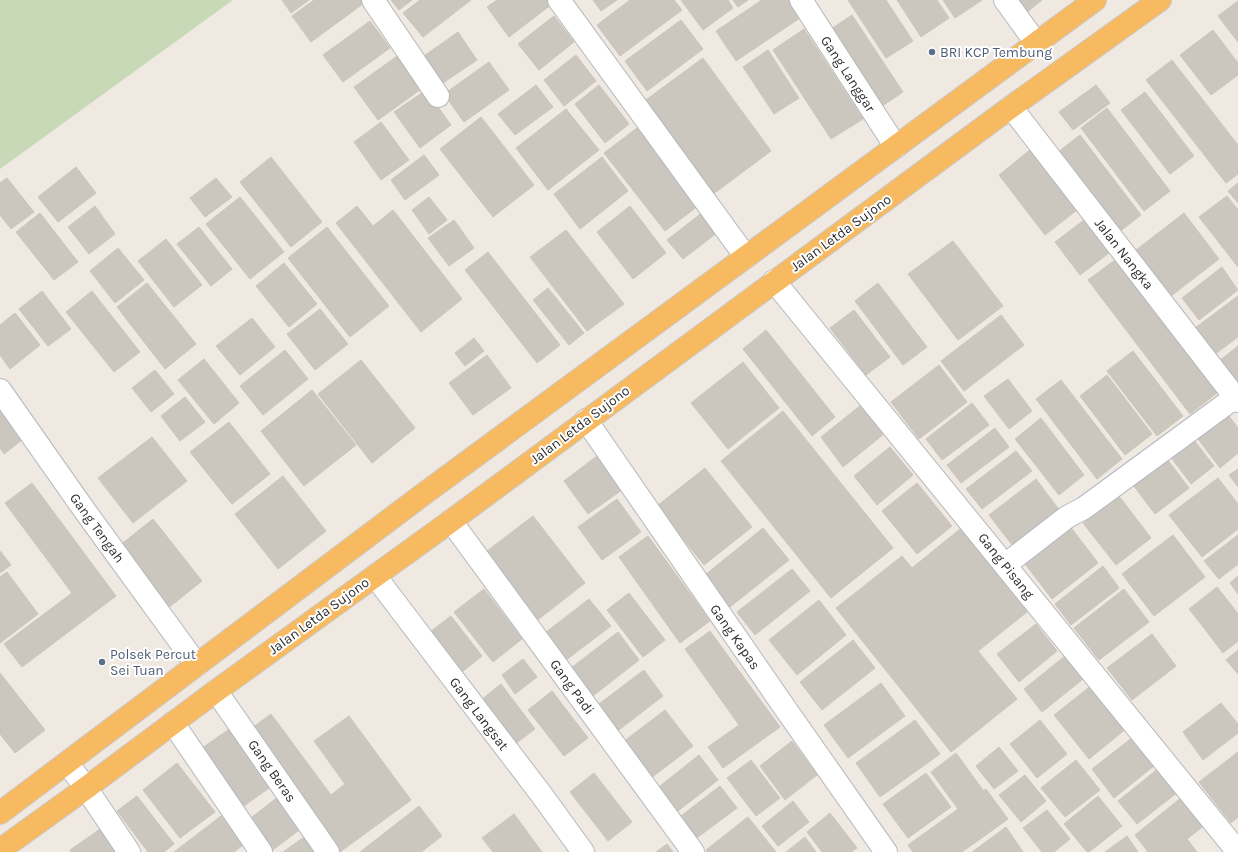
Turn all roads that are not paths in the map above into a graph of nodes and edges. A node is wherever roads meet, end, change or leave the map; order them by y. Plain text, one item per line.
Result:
1 (373, 0) edge
2 (559, 0) edge
3 (801, 0) edge
4 (1005, 0) edge
5 (1095, 0) edge
6 (1160, 0) edge
7 (1036, 43) junction
8 (438, 96) dead end
9 (1011, 107) junction
10 (896, 147) junction
11 (746, 257) junction
12 (774, 281) junction
13 (0, 390) edge
14 (1237, 398) edge
15 (586, 420) junction
16 (451, 520) junction
17 (1005, 565) junction
18 (375, 576) junction
19 (197, 665) junction
20 (216, 691) junction
21 (173, 723) junction
22 (67, 763) junction
23 (86, 788) junction
24 (0, 813) edge
25 (0, 850) edge
26 (129, 852) edge
27 (261, 852) edge
28 (328, 852) edge
29 (583, 852) edge
30 (693, 852) edge
31 (886, 852) edge
32 (1238, 852) edge

1 - 8 street
2 - 11 street
3 - 10 street, Gang Langgar
4 - 7 street
5 - 7 highway
6 - 9 highway, Jalan Letda Sujono
7 - 10 highway
9 - 12 highway, Jalan Letda Sujono
9 - 14 street, Jalan Nangka
10 - 11 highway
11 - 19 highway
12 - 15 highway, Jalan Letda Sujono
12 - 17 street, Gang Pisang
13 - 19 street, Gang Tengah
14 - 17 street
15 - 16 highway, Jalan Letda Sujono
15 - 31 street, Gang Kapas
16 - 18 highway, Jalan Letda Sujono
16 - 30 street, Gang Padi
17 - 32 street, Gang Pisang
18 - 20 highway, Jalan Letda Sujono
18 - 29 street, Gang Langsat
19 - 22 highway
20 - 21 highway, Jalan Letda Sujono
20 - 28 street, Gang Beras
21 - 23 highway, Jalan Letda Sujono
21 - 27 street
22 - 23 street
22 - 24 highway
23 - 25 highway, Jalan Letda Sujono
23 - 26 street

